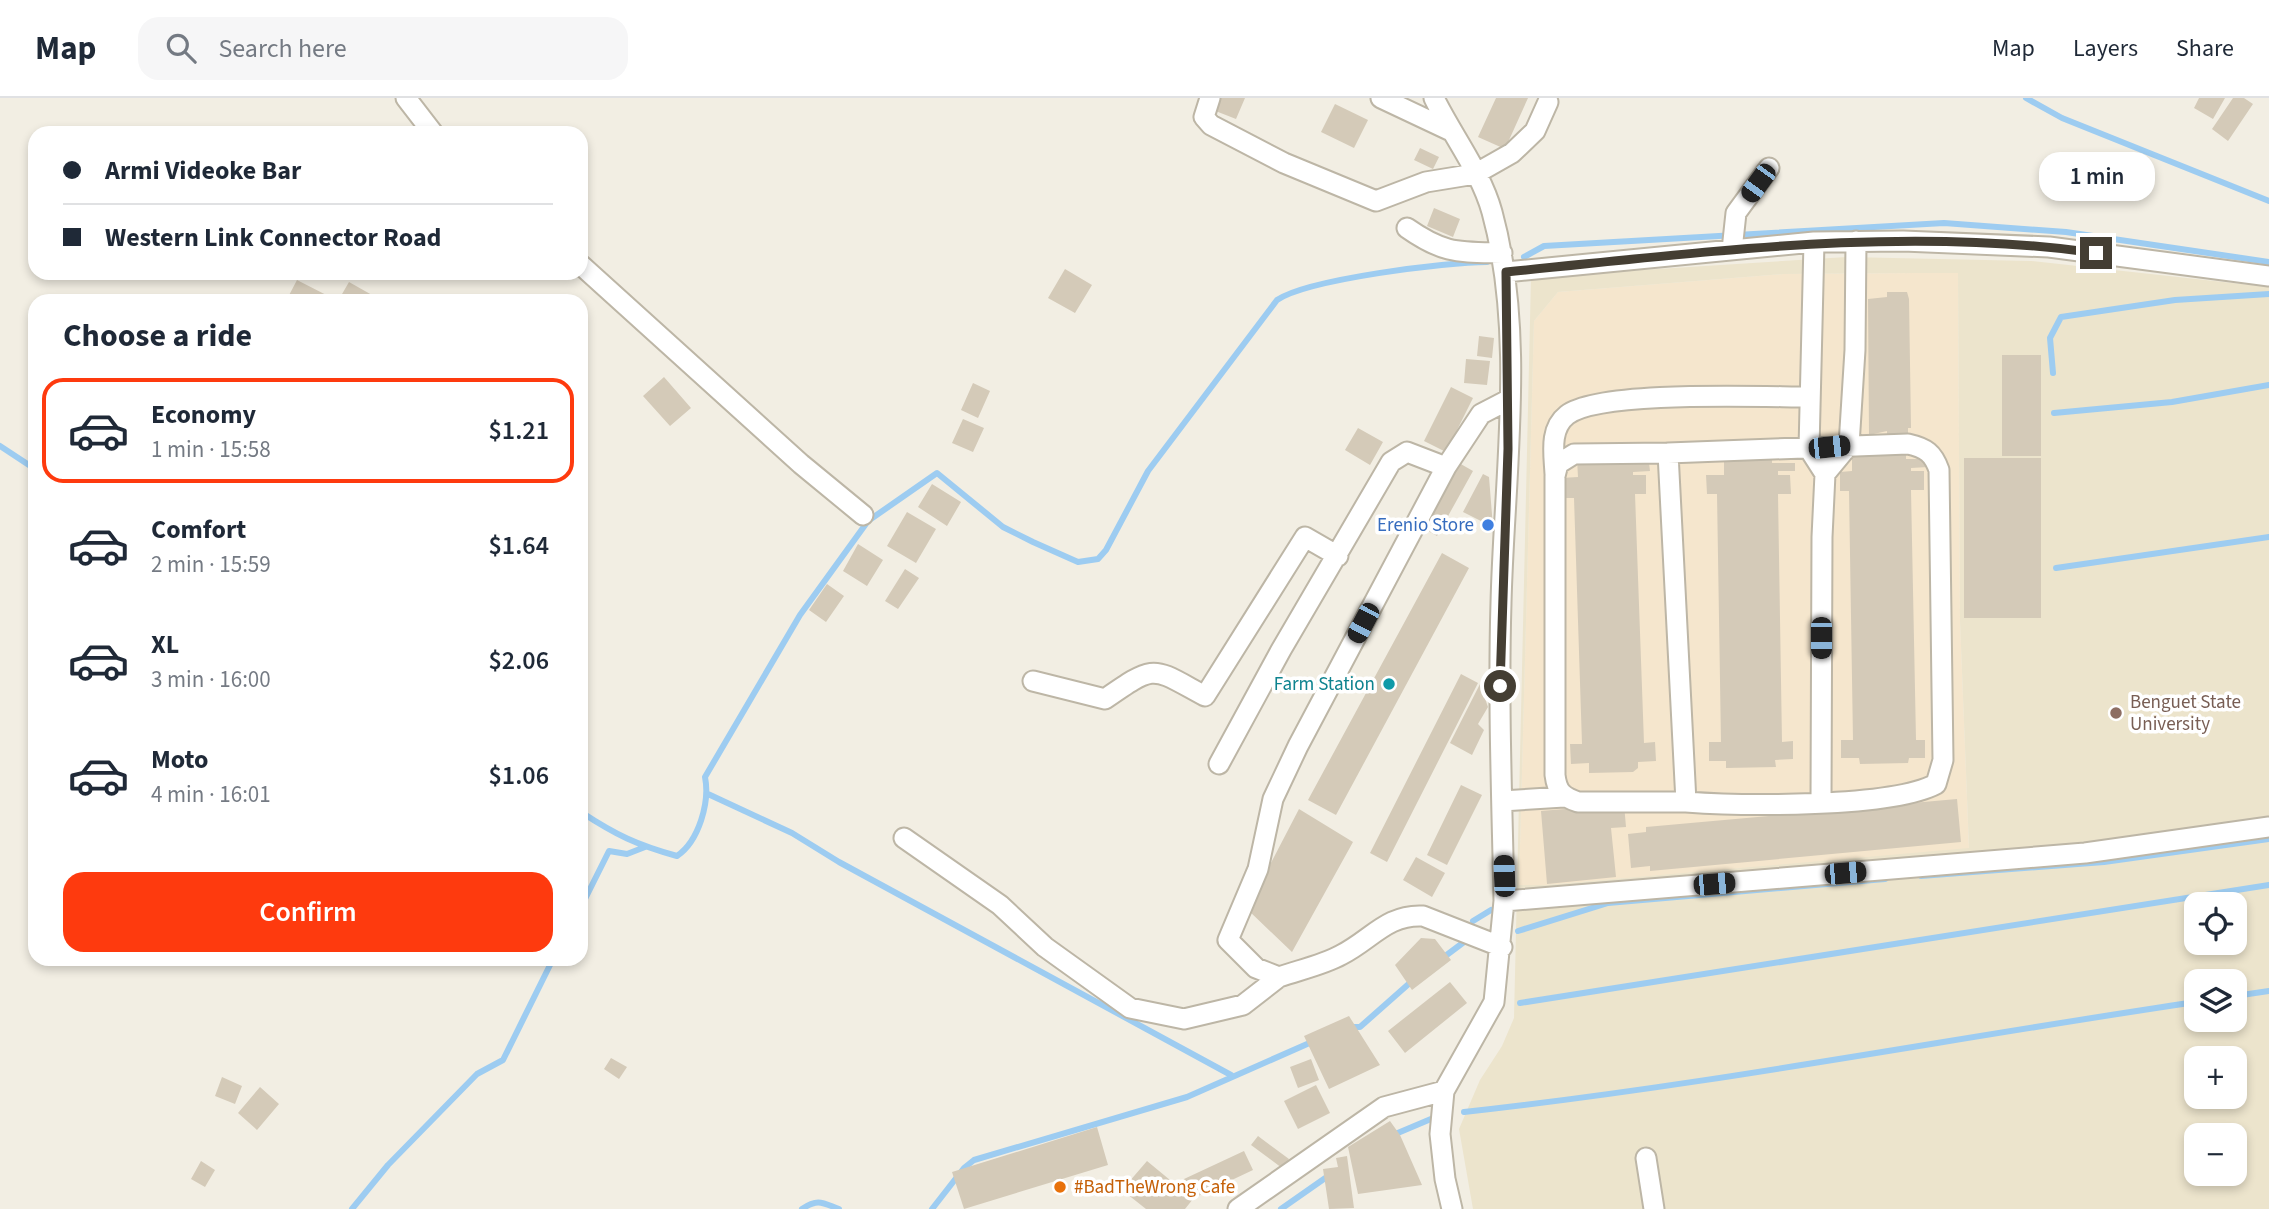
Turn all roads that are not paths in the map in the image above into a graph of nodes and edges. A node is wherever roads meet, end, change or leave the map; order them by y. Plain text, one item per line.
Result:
1 (406, 98) edge
2 (1210, 98) edge
3 (1381, 98) edge
4 (1440, 101) edge
5 (1548, 102) dead end
6 (428, 126) edge
7 (1451, 131) junction
8 (1769, 168) dead end
9 (1475, 174) junction
10 (1407, 228) dead end
11 (1733, 240) junction
12 (1856, 241) junction
13 (1814, 242) junction
14 (1504, 262) junction
15 (588, 271) edge
16 (2269, 276) edge
17 (1810, 397) junction
18 (1508, 400) junction
19 (1849, 445) junction
20 (1809, 449) junction
21 (1668, 453) junction
22 (1446, 467) junction
23 (1825, 474) junction
24 (1555, 475) junction
25 (863, 515) dead end
26 (1338, 556) junction
27 (1033, 681) dead end
28 (1219, 764) dead end
29 (1564, 797) junction
30 (1502, 801) junction
31 (1821, 801) junction
32 (1686, 802) junction
33 (2269, 827) edge
34 (904, 838) dead end
35 (1504, 901) junction
36 (1502, 947) junction
37 (1279, 977) junction
38 (1444, 1091) junction
39 (1646, 1158) dead end
40 (1238, 1209) edge
41 (1452, 1209) edge
42 (1654, 1209) edge

1 - 6 street
2 - 9 street
3 - 7 street
4 - 7 street
5 - 9 street
7 - 9 street
8 - 11 street
9 - 14 street
10 - 14 street
11 - 13 street
11 - 14 street
12 - 13 street
12 - 16 street
12 - 19 street
13 - 17 street
14 - 18 street
15 - 25 street
17 - 20 street
17 - 24 street
18 - 22 street
18 - 30 street
19 - 20 street
19 - 23 street
19 - 31 street
20 - 21 street
20 - 23 street
21 - 24 street
21 - 32 street
22 - 26 street
22 - 37 street
23 - 31 street
24 - 29 street
26 - 27 street
26 - 28 street
29 - 30 street
29 - 32 street
30 - 35 street
31 - 32 street
33 - 35 street
34 - 37 street
35 - 36 street
36 - 37 street
36 - 38 street
38 - 40 street
38 - 41 street
39 - 42 street

